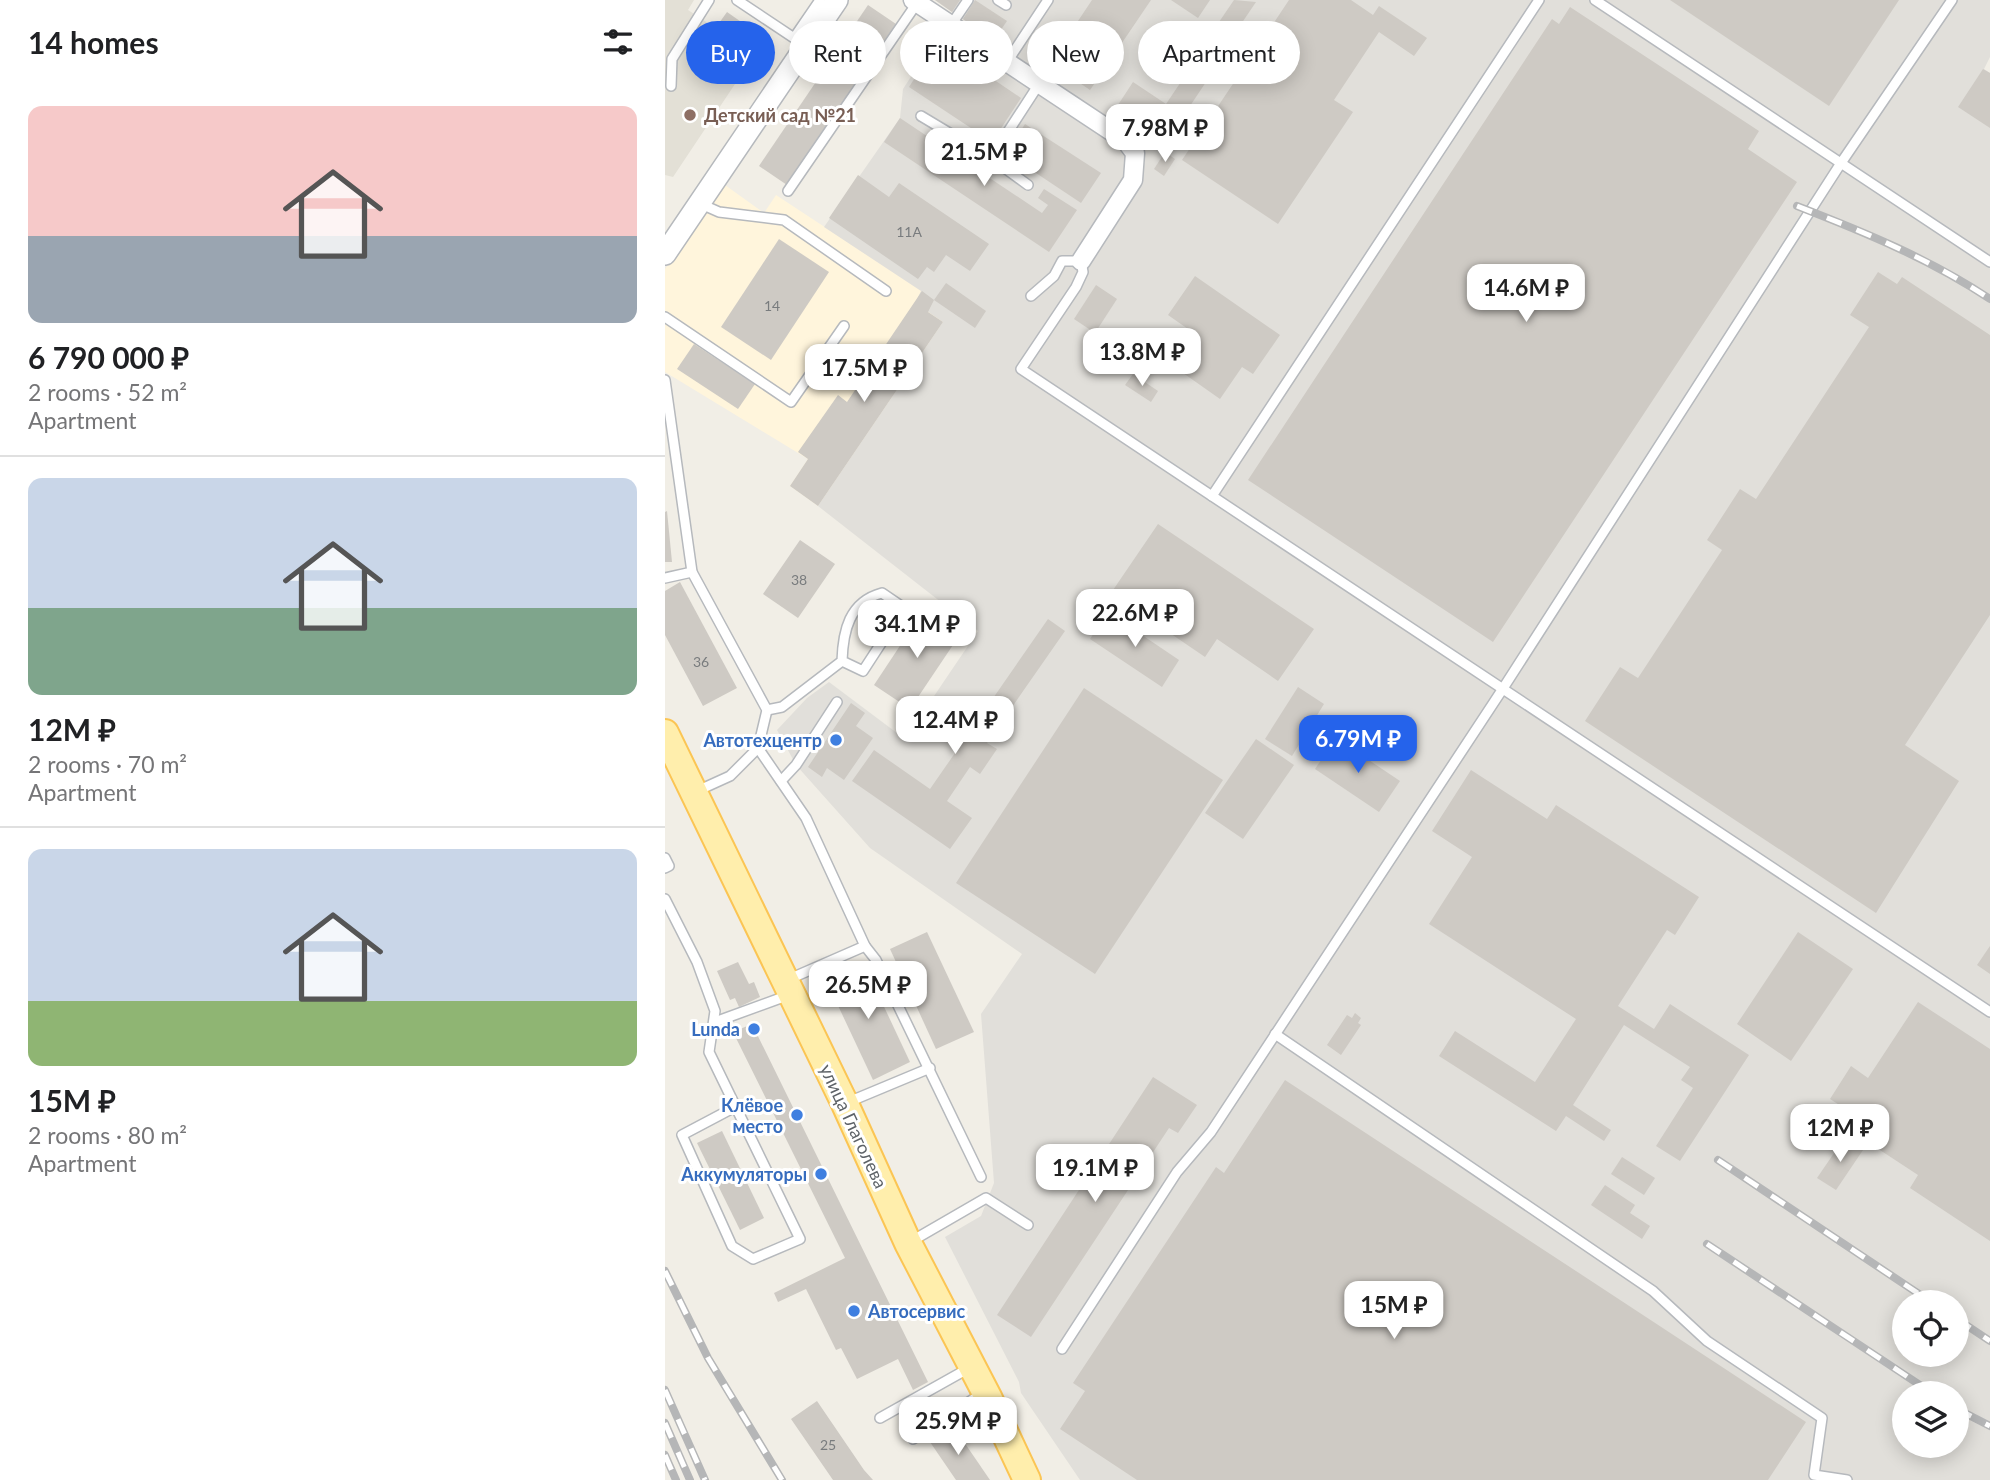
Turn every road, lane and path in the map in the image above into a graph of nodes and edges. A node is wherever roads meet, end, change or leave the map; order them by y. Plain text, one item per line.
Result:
1 (709, 0) edge
2 (737, 0) edge
3 (820, 0) edge
4 (837, 0) edge
5 (968, 0) edge
6 (1048, 0) edge
7 (1539, 0) edge
8 (1595, 0) edge
9 (1952, 0) edge
10 (915, 1) edge
11 (945, 21) edge
12 (954, 21) edge
13 (1013, 53) edge
14 (1039, 84) joint
15 (671, 86) dead end
16 (921, 116) dead end
17 (991, 158) junction
18 (1841, 163) junction
19 (1028, 185) dead end
20 (788, 191) dead end
21 (699, 203) junction
22 (665, 254) edge
23 (1081, 261) junction
24 (1990, 262) edge
25 (886, 291) dead end
26 (1031, 296) dead end
27 (665, 317) edge
28 (844, 327) dead end
29 (665, 380) edge
30 (1212, 496) junction
31 (692, 572) junction
32 (665, 578) edge
33 (842, 661) junction
34 (1502, 690) junction
35 (837, 702) dead end
36 (767, 710) junction
37 (665, 735) edge
38 (758, 748) junction
39 (781, 781) junction
40 (692, 792) junction
41 (665, 858) edge
42 (665, 868) edge
43 (665, 899) edge
44 (865, 946) junction
45 (787, 988) junction
46 (1990, 1012) edge
47 (715, 1022) junction
48 (1275, 1034) junction
49 (930, 1068) junction
50 (845, 1104) junction
51 (735, 1107) junction
52 (981, 1177) dead end
53 (1028, 1225) dead end
54 (908, 1243) junction
55 (1062, 1349) dead end
56 (972, 1366) junction
57 (985, 1391) junction
58 (880, 1418) dead end
59 (913, 1439) dead end
60 (1813, 1478) edge
61 (1027, 1480) edge
62 (1847, 1480) edge

1 - 15 lane
2 - 3 lane
4 - 21 street
5 - 12 lane
6 - 13 lane
7 - 30 lane
8 - 18 lane
9 - 18 lane
10 - 11 street
10 - 20 lane
14 - 17 lane
14 - 23 street
16 - 17 lane
17 - 19 lane
18 - 24 lane
18 - 34 lane
21 - 22 street
21 - 25 lane
23 - 26 lane
23 - 30 lane
27 - 28 lane
29 - 31 lane
30 - 34 lane
31 - 32 lane
31 - 36 lane
33 - 33 lane
33 - 36 lane
34 - 46 lane
34 - 48 lane
35 - 39 lane
36 - 38 lane
37 - 40 main road, улица Глаголева
38 - 39 lane
38 - 40 lane
39 - 44 lane
40 - 45 main road, улица Глаголева
41 - 42 lane
43 - 47 lane
44 - 45 lane
44 - 49 lane
45 - 47 lane
45 - 50 main road, улица Глаголева
47 - 51 lane
48 - 55 lane
48 - 60 lane
49 - 50 lane
49 - 52 lane
50 - 54 main road, улица Глаголева
51 - 51 lane
53 - 54 lane
54 - 56 main road, улица Глаголева
56 - 57 main road, улица Глаголева
56 - 58 lane
57 - 59 lane
57 - 61 main road, улица Глаголева
60 - 62 lane

